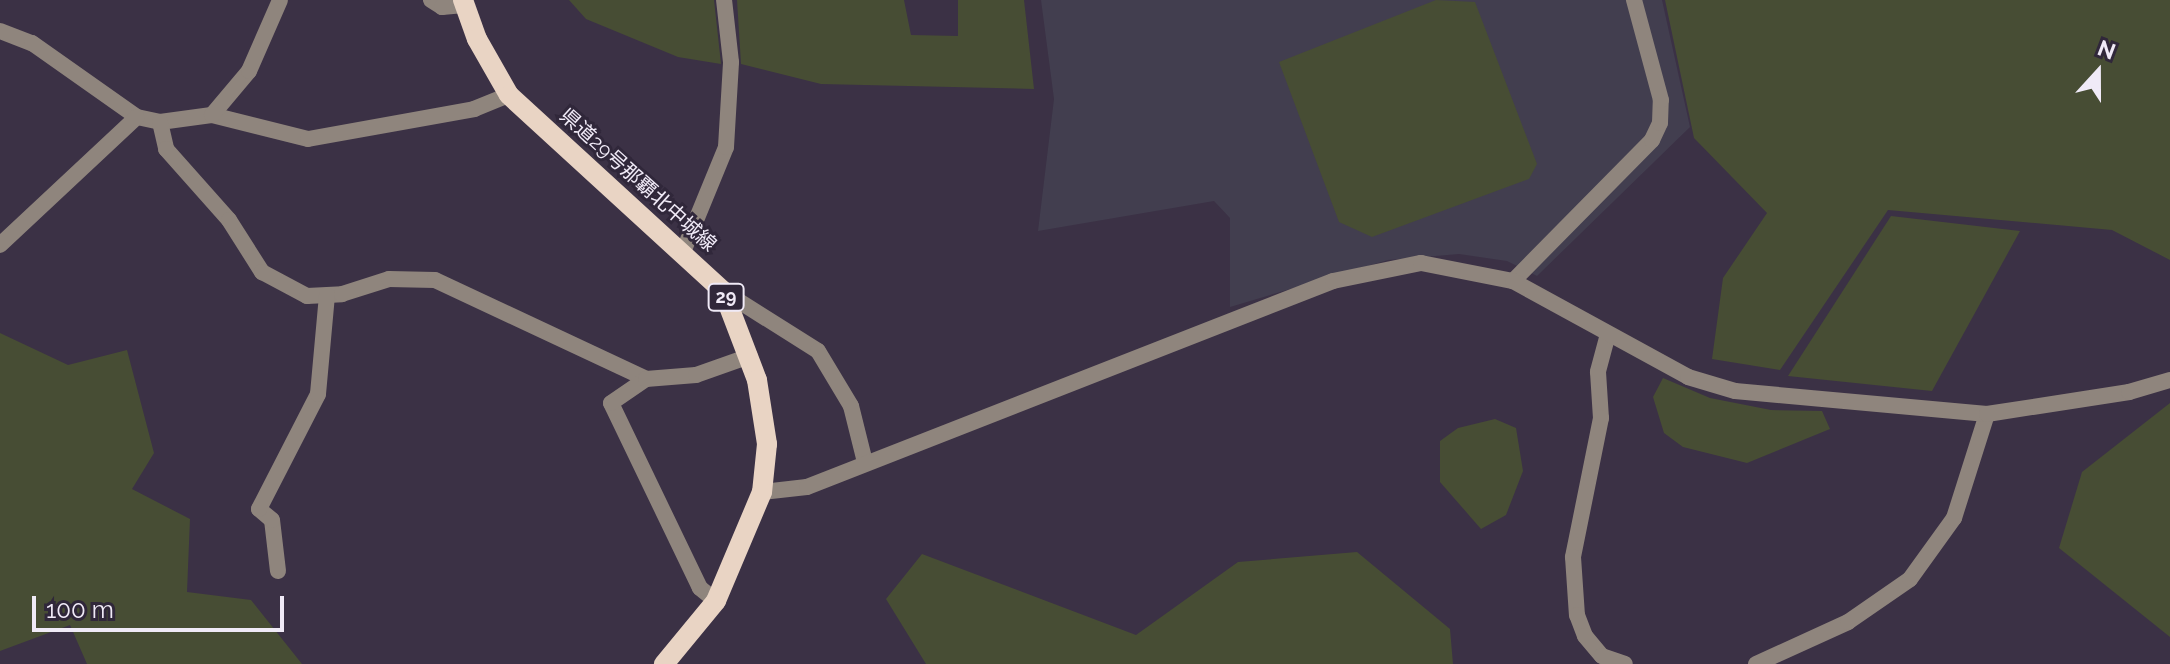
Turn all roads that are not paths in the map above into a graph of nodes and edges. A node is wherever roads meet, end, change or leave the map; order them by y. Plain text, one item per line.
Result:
1 (280, 0) edge
2 (431, 0) edge
3 (724, 0) edge
4 (1634, 0) edge
5 (463, 3) edge
6 (0, 31) edge
7 (509, 95) junction
8 (212, 115) junction
9 (137, 117) junction
10 (160, 122) junction
11 (0, 245) edge
12 (683, 252) junction
13 (1513, 281) junction
14 (723, 291) junction
15 (327, 295) junction
16 (1608, 334) junction
17 (750, 356) junction
18 (646, 379) junction
19 (2170, 380) edge
20 (1987, 414) junction
21 (865, 462) junction
22 (762, 492) junction
23 (278, 571) dead end
24 (716, 601) junction
25 (664, 664) edge
26 (1625, 664) edge
27 (1756, 664) edge

1 - 8 street
2 - 5 street
3 - 12 street
4 - 13 street
5 - 7 main road, 県道29号那覇北中城線 / 29
6 - 9 street
7 - 8 street
7 - 12 main road, 県道29号那覇北中城線 / 29
8 - 10 street
9 - 10 street
9 - 11 street
10 - 15 street
12 - 14 main road, 県道29号那覇北中城線 / 29
13 - 16 street
13 - 21 street
14 - 17 main road, 県道29号那覇北中城線 / 29
14 - 21 street
15 - 18 street
15 - 23 street
16 - 20 street
16 - 26 street
17 - 18 street
17 - 22 main road, 県道29号那覇北中城線 / 29
18 - 24 street
19 - 20 street
20 - 27 street
21 - 22 street
22 - 24 main road, 県道29号那覇北中城線 / 29
24 - 25 main road, 県道29号那覇北中城線 / 29

